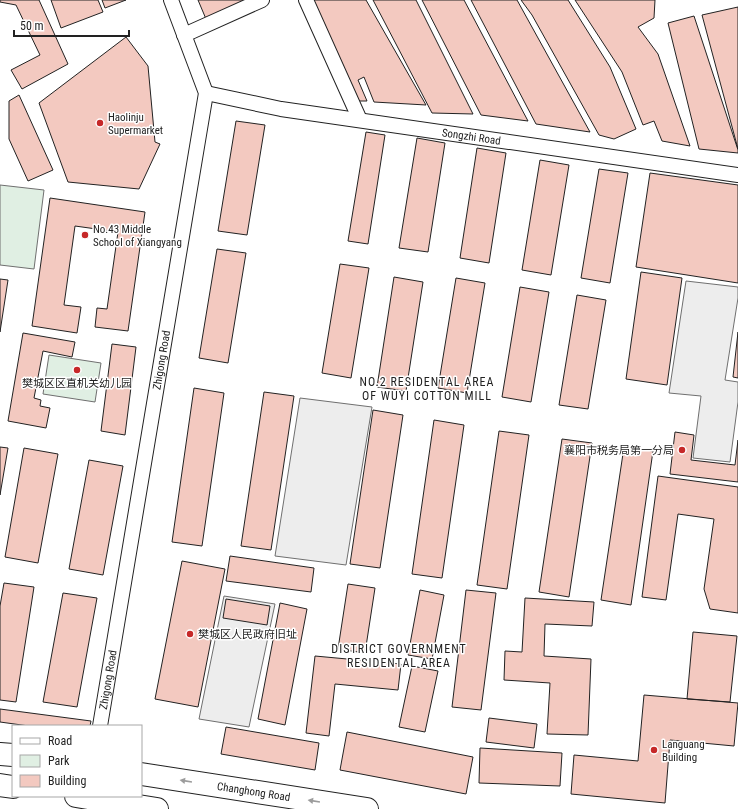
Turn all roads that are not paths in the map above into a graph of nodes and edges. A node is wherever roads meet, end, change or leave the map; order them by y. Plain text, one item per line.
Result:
1 (171, 0) edge
2 (262, 0) edge
3 (306, 0) edge
4 (184, 35) junction
5 (206, 93) junction
6 (360, 120) junction
7 (738, 175) edge
8 (100, 725) edge
9 (0, 754) edge
10 (12, 755) edge
11 (142, 774) edge
12 (0, 785) edge
13 (12, 787) edge
14 (81, 797) edge
15 (126, 806) edge
16 (157, 809) edge
17 (367, 809) edge

1 - 4 street
2 - 4 street
3 - 6 street
4 - 5 street
5 - 6 street, Songzhi Road
5 - 8 street, Zhigong Road
6 - 7 street, Songzhi Road
9 - 10 highway
17 -> 11 highway, Changhong Road
12 - 13 highway
14 - 15 highway
15 - 16 highway

